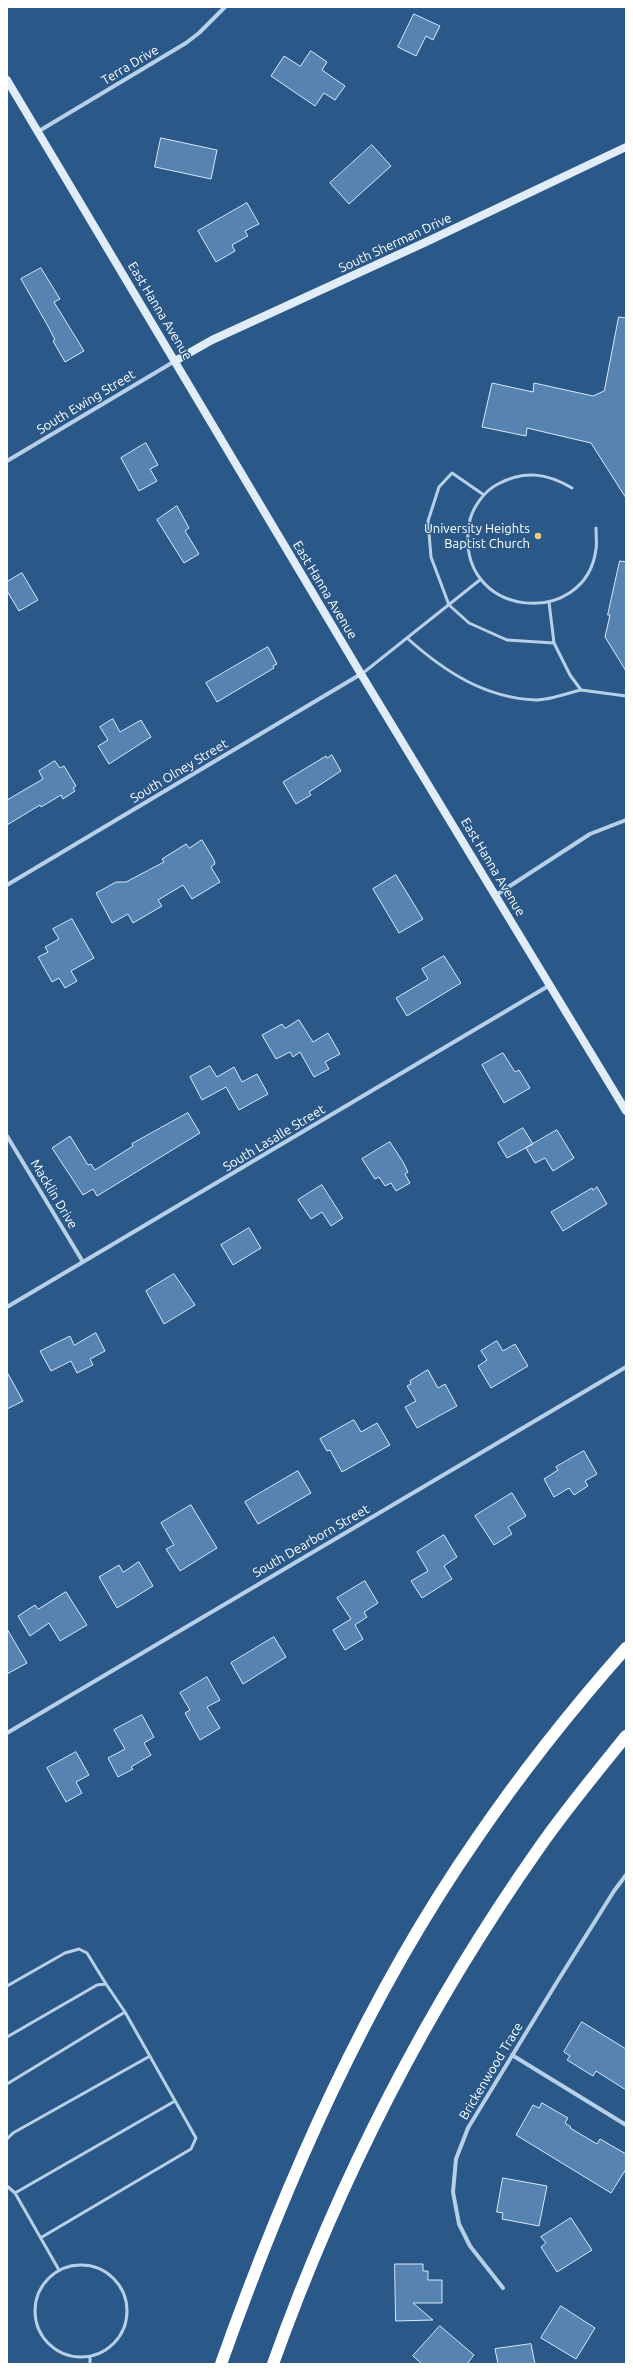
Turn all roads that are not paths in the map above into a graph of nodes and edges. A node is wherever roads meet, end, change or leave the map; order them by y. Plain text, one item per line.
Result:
1 (225, 7) edge
2 (7, 80) edge
3 (39, 131) junction
4 (626, 147) edge
5 (175, 361) junction
6 (7, 461) edge
7 (572, 488) dead end
8 (484, 495) junction
9 (596, 528) dead end
10 (480, 579) junction
11 (549, 602) junction
12 (449, 605) junction
13 (407, 638) junction
14 (554, 643) junction
15 (361, 674) junction
16 (581, 690) junction
17 (626, 696) edge
18 (626, 820) edge
19 (7, 885) edge
20 (496, 895) junction
21 (550, 985) junction
22 (626, 1111) edge
23 (7, 1136) edge
24 (83, 1262) junction
25 (7, 1308) edge
26 (626, 1367) edge
27 (626, 1648) edge
28 (7, 1733) edge
29 (626, 1736) edge
30 (626, 1875) edge
31 (106, 1984) junction
32 (7, 1986) edge
33 (125, 2012) junction
34 (7, 2037) edge
35 (512, 2055) junction
36 (150, 2056) junction
37 (7, 2084) edge
38 (175, 2101) junction
39 (626, 2125) edge
40 (7, 2139) edge
41 (7, 2186) edge
42 (15, 2193) junction
43 (42, 2237) junction
44 (59, 2270) junction
45 (503, 2288) dead end
46 (90, 2357) junction
47 (90, 2364) edge
48 (221, 2364) edge
49 (273, 2364) edge

1 - 3 street, Terra Drive
2 - 3 main road, East Hanna Avenue
3 - 5 main road, East Hanna Avenue
4 - 5 main road, South Sherman Drive
5 - 6 street, South Ewing Street
5 - 15 main road, East Hanna Avenue
7 - 8 lane
8 - 10 lane
8 - 12 lane
9 - 11 lane
10 - 11 lane
10 - 12 lane
11 - 14 lane
12 - 13 lane
12 - 14 lane
13 - 15 lane
13 - 16 lane
14 - 16 lane
15 - 19 street, South Olney Street
15 - 20 main road, East Hanna Avenue
16 - 17 lane
18 - 20 street
20 - 21 main road, East Hanna Avenue
21 - 22 main road, East Hanna Avenue
21 - 24 street, South Lasalle Street
23 - 24 street, Macklin Drive
24 - 25 street, South Lasalle Street
26 - 28 street, South Dearborn Street
27 - 48 highway
29 - 49 highway
30 - 35 street, Brickenwood Trace
31 - 32 lane
31 - 33 lane
31 - 34 lane
33 - 36 lane
33 - 37 lane
35 - 39 street
35 - 45 street, Brickenwood Trace
36 - 38 lane
36 - 40 lane
38 - 42 lane
38 - 43 lane
41 - 42 lane
42 - 43 lane
43 - 44 lane
44 - 46 lane
44 - 46 lane
46 - 47 lane

